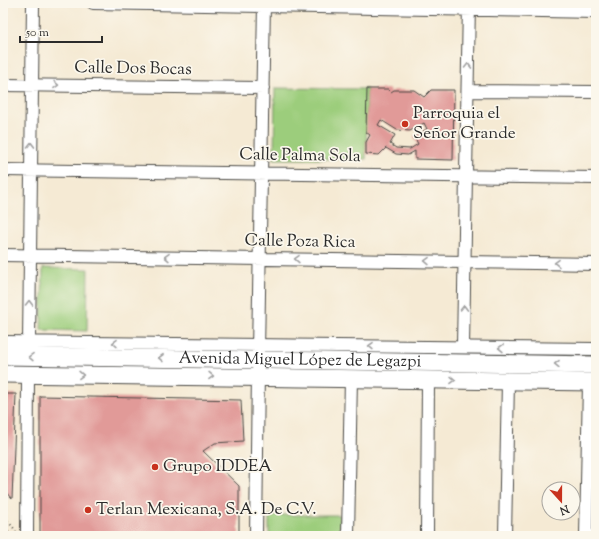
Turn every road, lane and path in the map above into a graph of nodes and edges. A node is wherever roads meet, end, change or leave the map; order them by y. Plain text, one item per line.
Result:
1 (33, 3) edge
2 (92, 3) edge
3 (108, 3) edge
4 (183, 4) edge
5 (263, 4) edge
6 (469, 6) edge
7 (596, 12) edge
8 (3, 85) edge
9 (32, 85) junction
10 (263, 88) junction
11 (468, 91) junction
12 (596, 92) edge
13 (3, 170) edge
14 (31, 170) junction
15 (262, 173) junction
16 (466, 176) junction
17 (596, 178) edge
18 (3, 255) edge
19 (30, 255) junction
20 (260, 258) junction
21 (465, 262) junction
22 (596, 264) edge
23 (3, 342) edge
24 (29, 342) junction
25 (463, 347) junction
26 (596, 349) edge
27 (258, 352) junction
28 (3, 356) edge
29 (596, 365) edge
30 (3, 374) edge
31 (28, 374) junction
32 (258, 377) junction
33 (350, 378) junction
34 (428, 380) junction
35 (508, 381) junction
36 (592, 382) edge
37 (3, 515) edge
38 (19, 536) edge
39 (27, 536) edge
40 (256, 536) edge
41 (348, 536) edge
42 (427, 536) edge
43 (505, 536) edge
44 (586, 536) edge

1 - 9 street
2 - 3 street
3 - 4 street
4 - 5 street
5 - 6 street
5 - 10 street
6 - 7 street
11 -> 6 street
8 - 9 street, Calle Dos Bocas
9 -> 10 street, Calle Dos Bocas
14 -> 9 street
10 - 15 street
11 - 12 street
11 - 16 street
13 - 14 street, Calle Palma Sola
14 - 15 street, Calle Palma Sola
14 - 19 street
15 - 16 street, Calle Palma Sola
15 - 20 street
16 - 17 street, Calle Palma Sola
16 - 21 street
18 - 19 street, Calle Poza Rica
20 -> 19 street, Calle Poza Rica
24 -> 19 street
21 -> 20 street, Calle Poza Rica
20 - 27 street
22 -> 21 street, Calle Poza Rica
25 -> 21 street
23 - 24 street, Avenida Miguel López de Legazpi
27 -> 24 street, Avenida Miguel López de Legazpi
26 -> 25 street, Avenida Miguel López de Legazpi
25 -> 27 street, Avenida Miguel López de Legazpi
27 -> 28 main road, Avenida Miguel López de Legazpi
29 -> 27 main road, Avenida Miguel López de Legazpi
27 - 32 street
30 - 31 main road, Avenida Miguel López de Legazpi
31 -> 32 main road, Avenida Miguel López de Legazpi
31 - 39 street
32 - 33 main road, Avenida Miguel López de Legazpi
32 - 40 street
33 - 34 main road, Avenida Miguel López de Legazpi
33 - 41 street
34 -> 35 main road, Avenida Miguel López de Legazpi
34 - 42 street
35 - 36 main road, Avenida Miguel López de Legazpi
35 - 43 street
36 - 44 street
37 - 38 path

